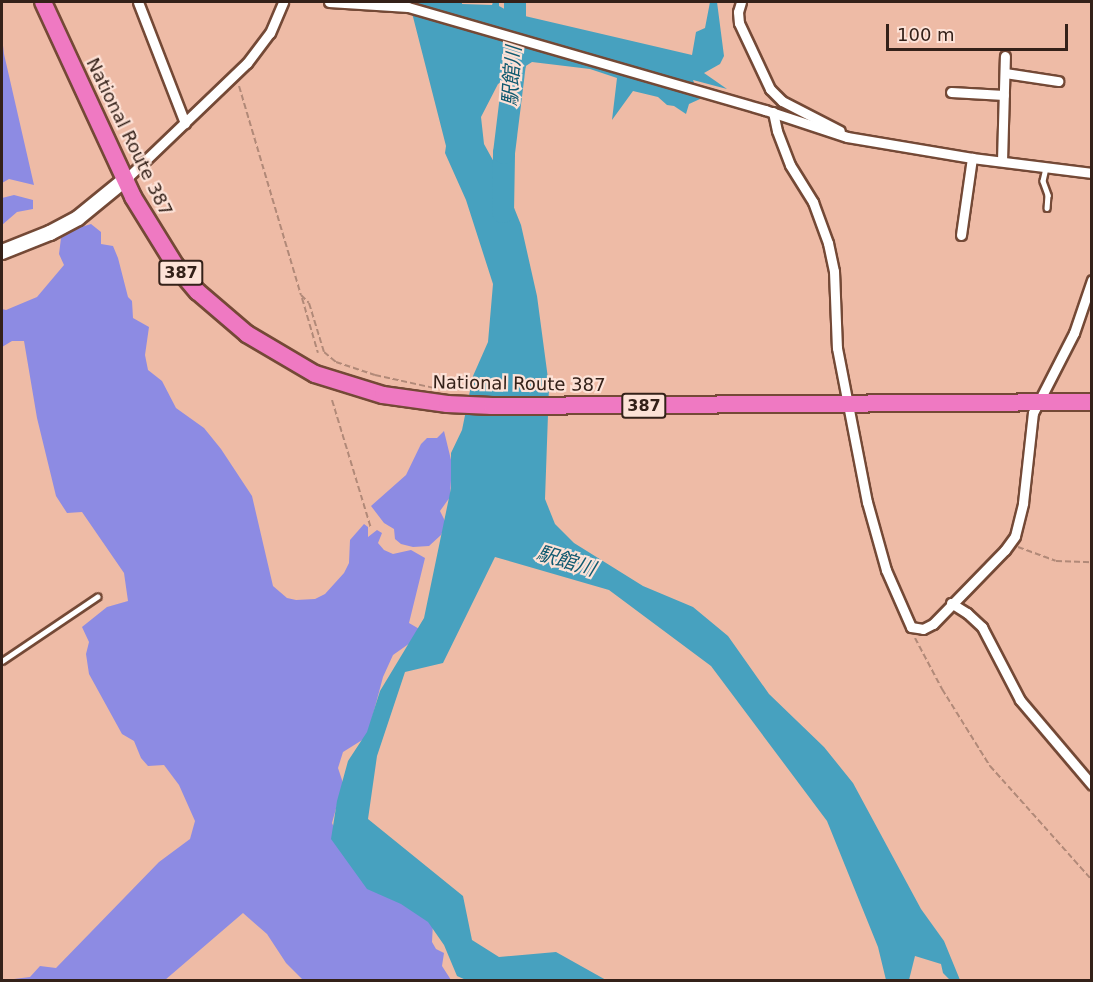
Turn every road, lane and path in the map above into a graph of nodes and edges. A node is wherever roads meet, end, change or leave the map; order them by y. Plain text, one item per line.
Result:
1 (43, 2) edge
2 (138, 2) edge
3 (283, 2) edge
4 (329, 2) edge
5 (741, 2) edge
6 (1005, 56) dead end
7 (1005, 73) junction
8 (235, 74) junction
9 (1058, 81) dead end
10 (951, 92) dead end
11 (1004, 95) junction
12 (769, 111) junction
13 (185, 123) junction
14 (852, 138) junction
15 (972, 158) junction
16 (1002, 161) junction
17 (1046, 166) junction
18 (1092, 173) edge
19 (126, 179) junction
20 (1047, 208) dead end
21 (961, 235) dead end
22 (2, 252) edge
23 (1092, 280) edge
24 (301, 296) junction
25 (318, 353) dead end
26 (332, 400) dead end
27 (1038, 402) junction
28 (1092, 402) edge
29 (440, 403) junction
30 (845, 403) junction
31 (371, 528) dead end
32 (1012, 540) junction
33 (1092, 562) edge
34 (97, 597) dead end
35 (951, 603) junction
36 (910, 627) junction
37 (2, 661) edge
38 (1092, 785) edge
39 (1092, 880) edge

1 - 19 highway, National Route 387 / 387
2 - 13 street
3 - 8 street
4 - 12 street
5 - 14 street
6 - 7 street
7 - 9 street
7 - 11 street
8 - 13 street
8 - 24 path
10 - 11 street
11 - 16 street
12 - 14 street
12 - 30 street
13 - 19 street
14 - 15 street
15 - 16 street
15 - 21 street
16 - 17 street
17 - 18 street
17 - 20 lane
19 - 22 street
19 - 29 highway, National Route 387 / 387
23 - 27 street
24 - 25 path
24 - 29 path
26 - 31 path
27 - 28 highway, National Route 387 / 387
27 - 30 highway, National Route 387 / 387
27 - 32 street
29 - 30 highway, National Route 387 / 387
30 - 36 street
32 - 33 path
32 - 35 street
34 - 37 lane
35 - 36 street
35 - 38 street
36 - 39 path

